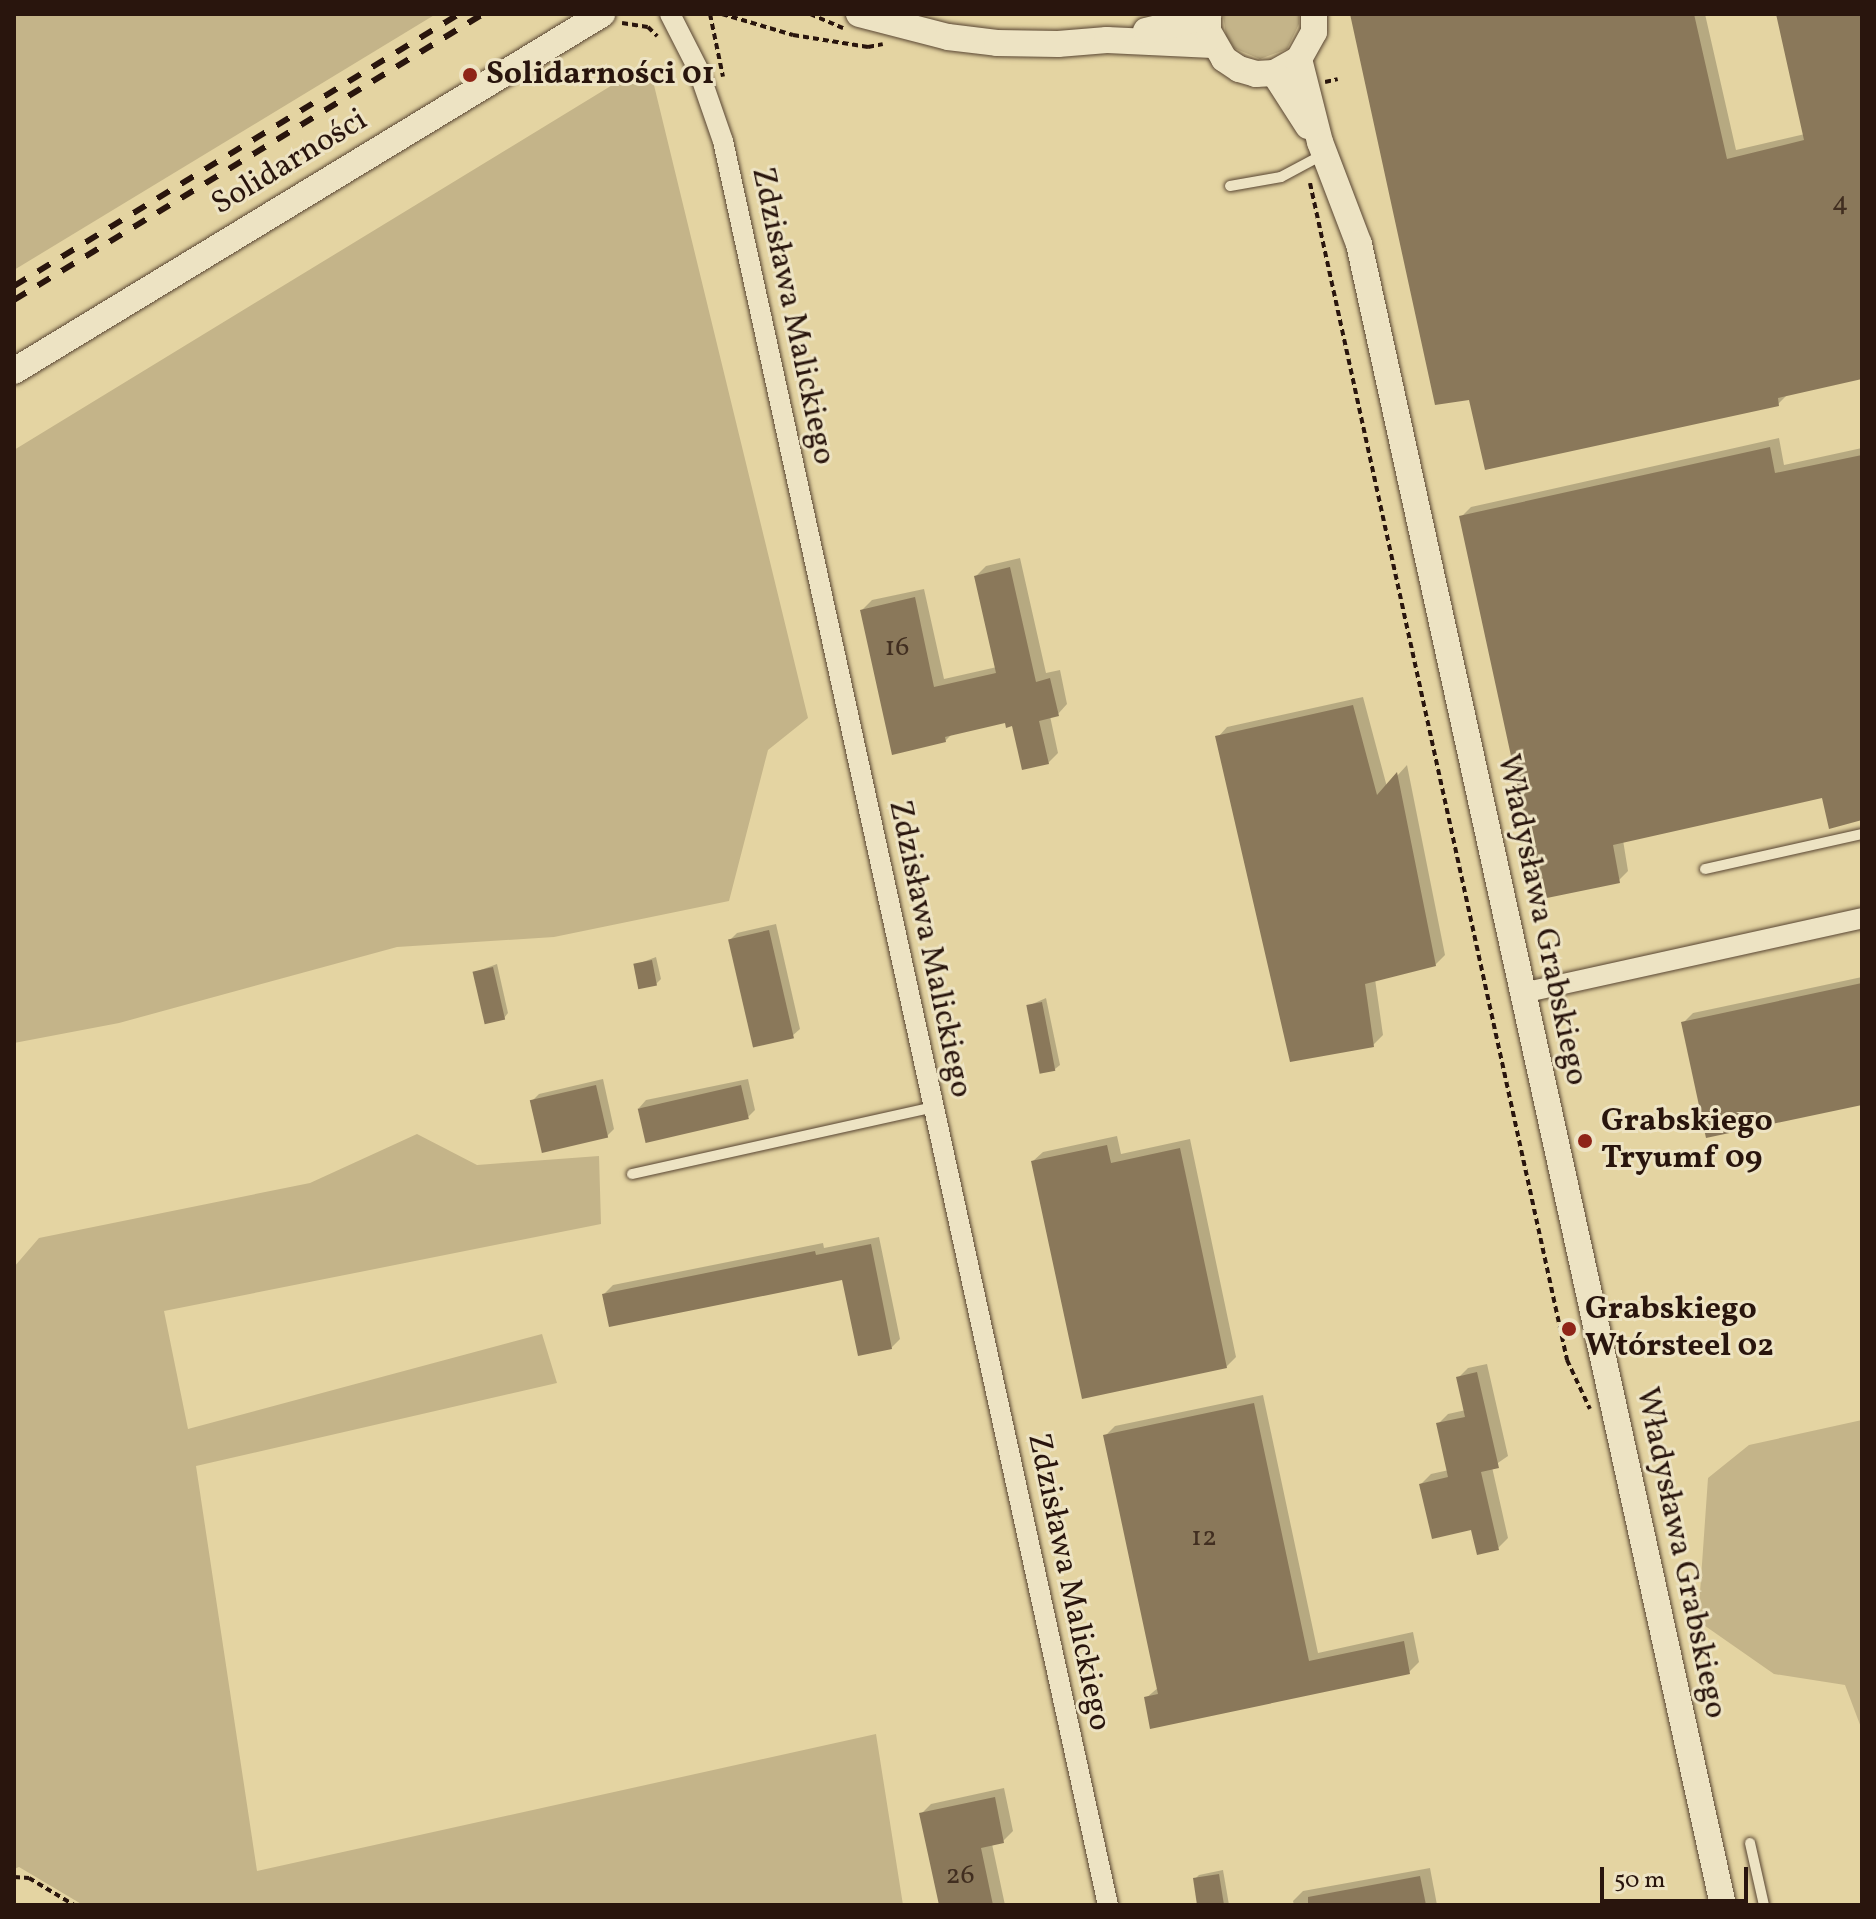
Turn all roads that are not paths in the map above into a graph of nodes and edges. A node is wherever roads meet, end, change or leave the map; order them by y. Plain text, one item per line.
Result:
1 (670, 14) edge
2 (859, 14) edge
3 (1314, 14) edge
4 (1208, 15) edge
5 (608, 20) edge
6 (1107, 40) junction
7 (1213, 45) junction
8 (1299, 59) junction
9 (1274, 73) junction
10 (1317, 153) junction
11 (1230, 186) dead end
12 (14, 371) edge
13 (1862, 834) edge
14 (1705, 869) dead end
15 (1862, 918) edge
16 (1522, 993) junction
17 (933, 1107) junction
18 (632, 1174) dead end
19 (1750, 1843) dead end
20 (1108, 1905) edge
21 (1723, 1905) edge
22 (1764, 1905) edge

1 - 17 street, Zdzisława Malickiego
2 - 6 street
3 - 8 street
4 - 6 street
4 - 7 street
5 - 12 street, Solidarności
6 - 7 street
7 - 9 street
8 - 9 street
8 - 10 street, Władysława Grabskiego
9 - 10 street, Władysława Grabskiego
10 - 11 lane
10 - 16 street, Władysława Grabskiego
13 - 14 lane
15 - 16 street
16 - 21 street, Władysława Grabskiego
17 - 18 lane
17 - 20 street, Zdzisława Malickiego
19 - 22 lane

